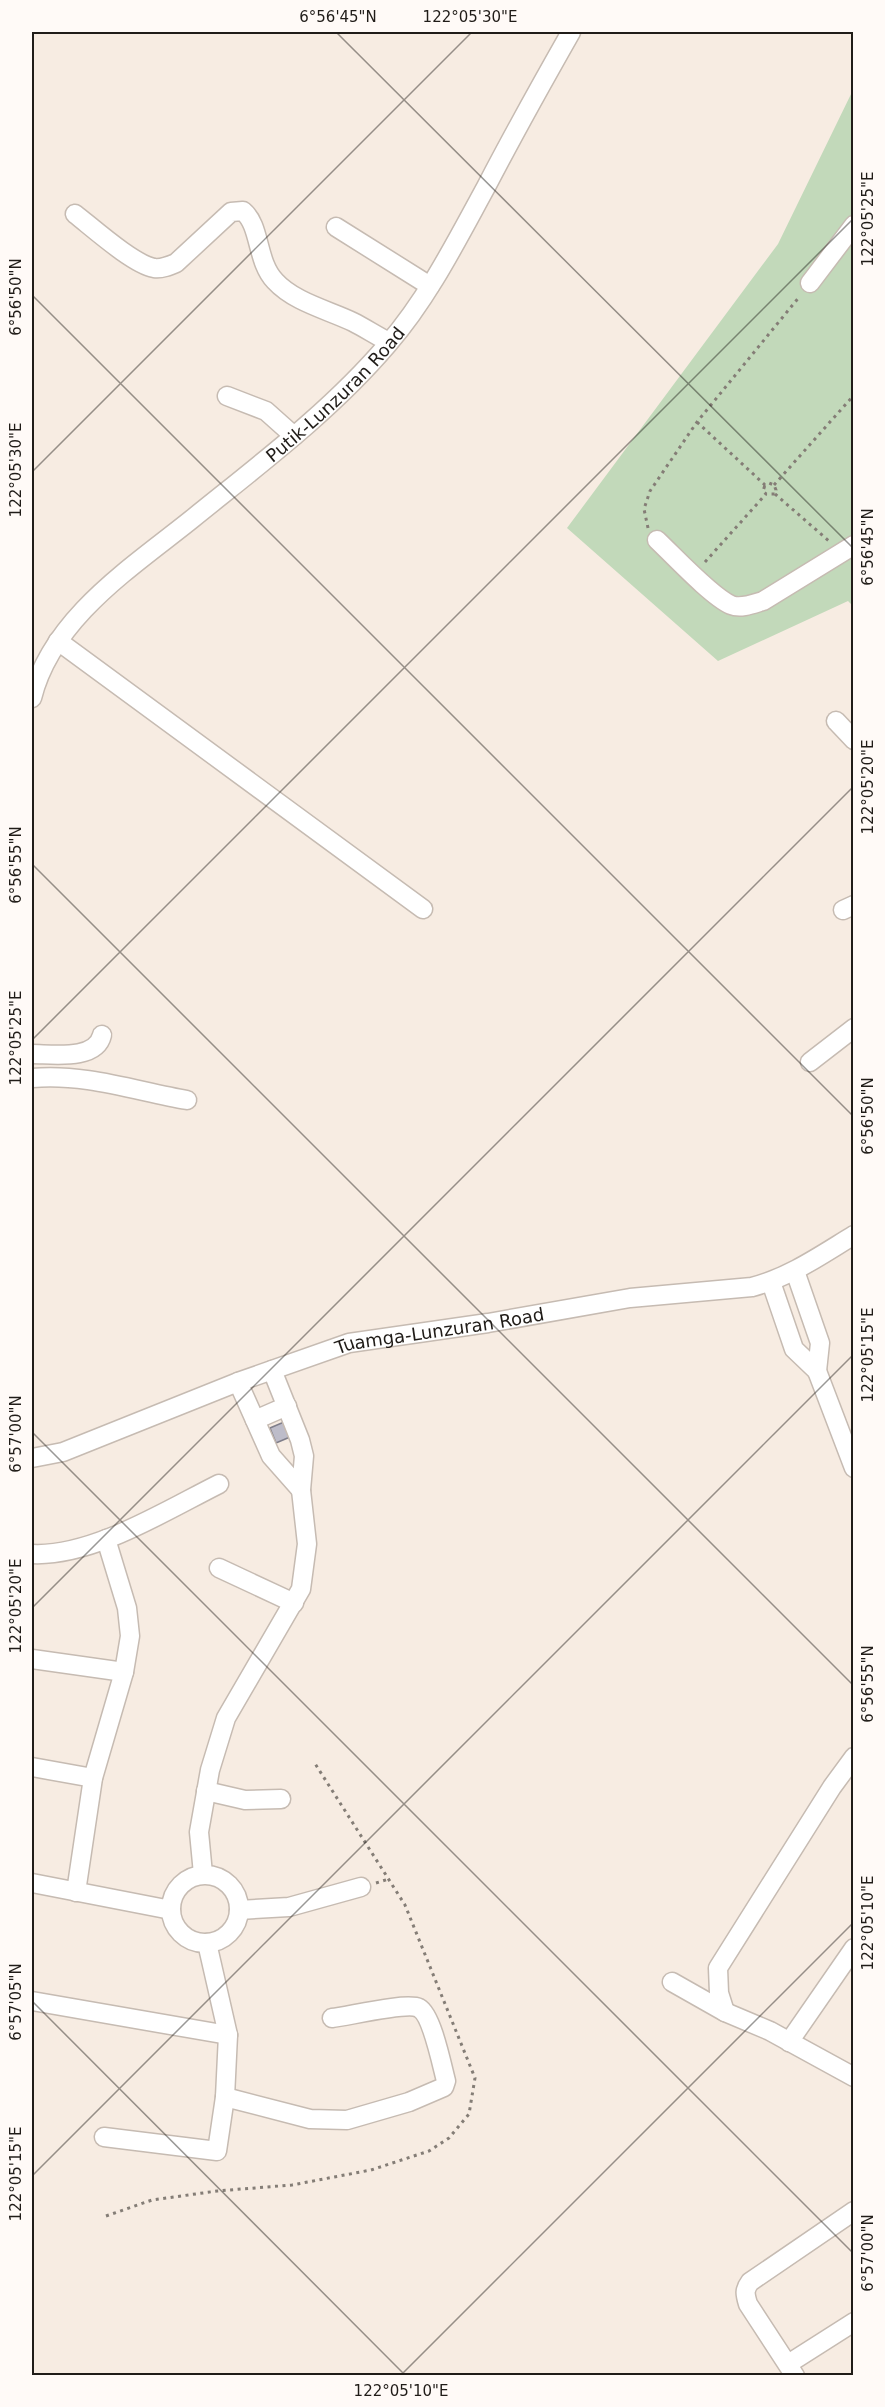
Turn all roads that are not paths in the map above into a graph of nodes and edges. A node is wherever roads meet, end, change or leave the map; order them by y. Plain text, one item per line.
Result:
1 (571, 32) edge
2 (75, 214) dead end
3 (854, 225) edge
4 (336, 227) dead end
5 (810, 283) road end
6 (429, 286) junction
7 (389, 342) junction
8 (226, 396) dead end
9 (294, 436) junction
10 (657, 540) road end
11 (850, 549) edge
12 (58, 642) junction
13 (32, 698) edge
14 (836, 721) dead end
15 (854, 740) edge
16 (423, 909) dead end
17 (854, 1028) edge
18 (102, 1035) dead end
19 (32, 1054) edge
20 (810, 1062) dead end
21 (32, 1078) edge
22 (187, 1100) dead end
23 (854, 1235) edge
24 (795, 1271) junction
25 (771, 1282) junction
26 (272, 1370) junction
27 (817, 1371) junction
28 (238, 1382) junction
29 (286, 1406) junction
30 (255, 1420) junction
31 (849, 1443) edge
32 (32, 1458) edge
33 (854, 1468) edge
34 (219, 1484) dead end
35 (301, 1490) junction
36 (106, 1539) junction
37 (32, 1554) edge
38 (219, 1569) dead end
39 (294, 1603) junction
40 (32, 1659) edge
41 (124, 1672) junction
42 (854, 1758) edge
43 (32, 1767) edge
44 (93, 1778) junction
45 (206, 1791) junction
46 (281, 1799) dead end
47 (203, 1874) junction
48 (32, 1883) edge
49 (361, 1887) dead end
50 (76, 1892) junction
51 (171, 1910) junction
52 (239, 1910) junction
53 (207, 1943) junction
54 (854, 1948) edge
55 (672, 1982) dead end
56 (32, 2001) edge
57 (725, 2012) junction
58 (332, 2018) dead end
59 (228, 2035) junction
60 (789, 2042) junction
61 (854, 2077) edge
62 (225, 2097) junction
63 (104, 2137) dead end
64 (854, 2211) edge
65 (854, 2322) edge
66 (791, 2370) edge

1 - 6 street, Putik-Lunzuran Road
2 - 7 street
3 - 5 street
4 - 6 street
6 - 7 street, Putik-Lunzuran Road
7 - 9 street, Putik-Lunzuran Road
8 - 9 street
9 - 12 street, Putik-Lunzuran Road
10 - 11 street
12 - 13 street, Putik-Lunzuran Road
12 - 16 street
14 - 15 street
17 - 20 street
18 - 19 street
21 - 22 street
23 - 24 street, Tuamga-Lunzuran Road
24 - 25 street, Tuamga-Lunzuran Road
24 - 27 street
25 - 26 street, Tuamga-Lunzuran Road
25 - 27 street
26 - 28 street, Tuamga-Lunzuran Road
26 - 29 street
27 - 31 street
28 - 30 street
28 - 32 street, Tuamga-Lunzuran Road
29 - 30 street
29 - 35 street
30 - 35 street
31 - 33 street
34 - 36 street
35 - 39 street
36 - 37 street
36 - 41 street
38 - 39 street
39 - 45 street
40 - 41 street
41 - 44 street
42 - 57 street
43 - 44 street
44 - 50 street
45 - 46 street
45 - 47 street
47 - 51 street
47 - 52 street
48 - 50 street
49 - 52 street
50 - 51 street
51 - 53 street
52 - 53 street
53 - 59 street
54 - 60 street
55 - 57 street
56 - 59 street
57 - 60 street
58 - 62 street
59 - 62 street
60 - 61 street
62 - 63 street
64 - 66 street
65 - 66 street

